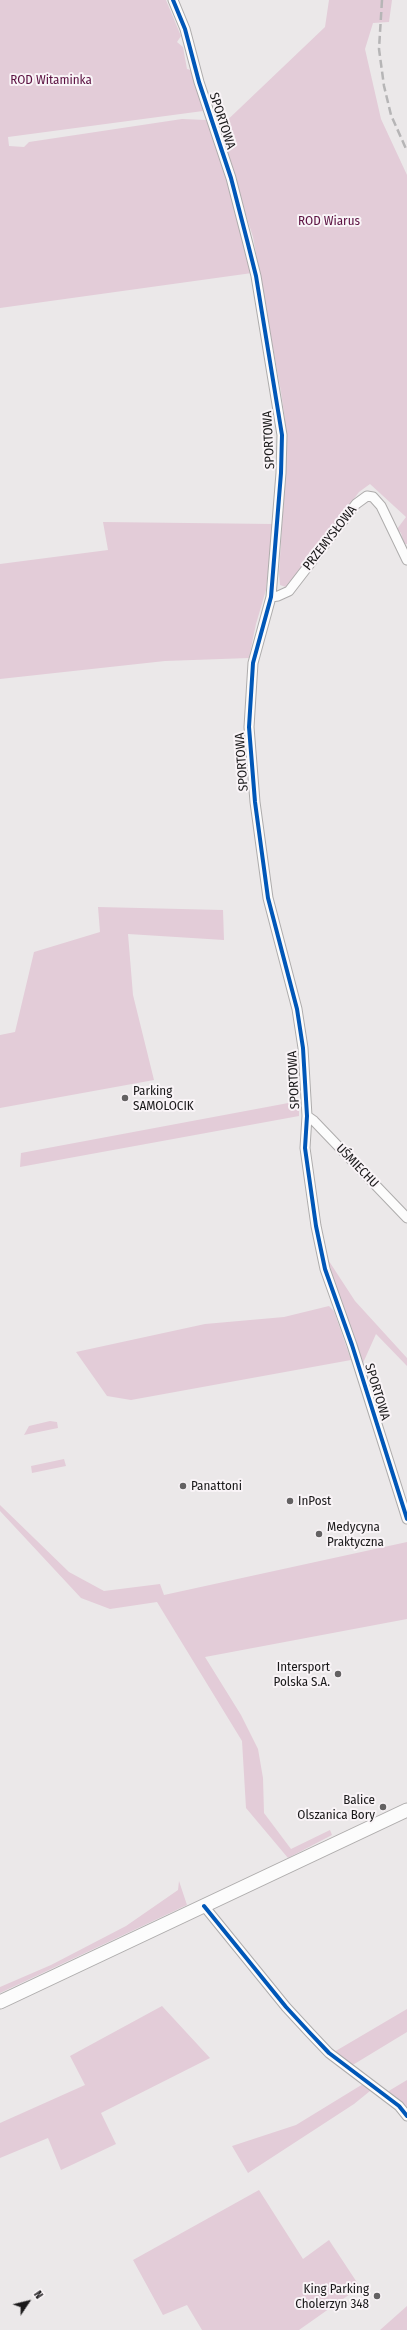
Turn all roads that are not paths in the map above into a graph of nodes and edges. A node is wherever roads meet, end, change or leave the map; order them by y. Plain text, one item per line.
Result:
1 (173, 0) edge
2 (407, 560) edge
3 (271, 597) junction
4 (307, 1116) junction
5 (407, 1218) edge
6 (407, 1519) edge
7 (407, 1810) edge
8 (204, 1906) junction
9 (0, 2002) edge
10 (407, 2116) edge

1 - 3 street, SPORTOWA
2 - 3 street, PRZEMYSŁOWA
3 - 4 street, SPORTOWA
4 - 5 street, UŚMIECHU
4 - 6 street, SPORTOWA
7 - 8 main road
8 - 9 main road
8 - 10 street

